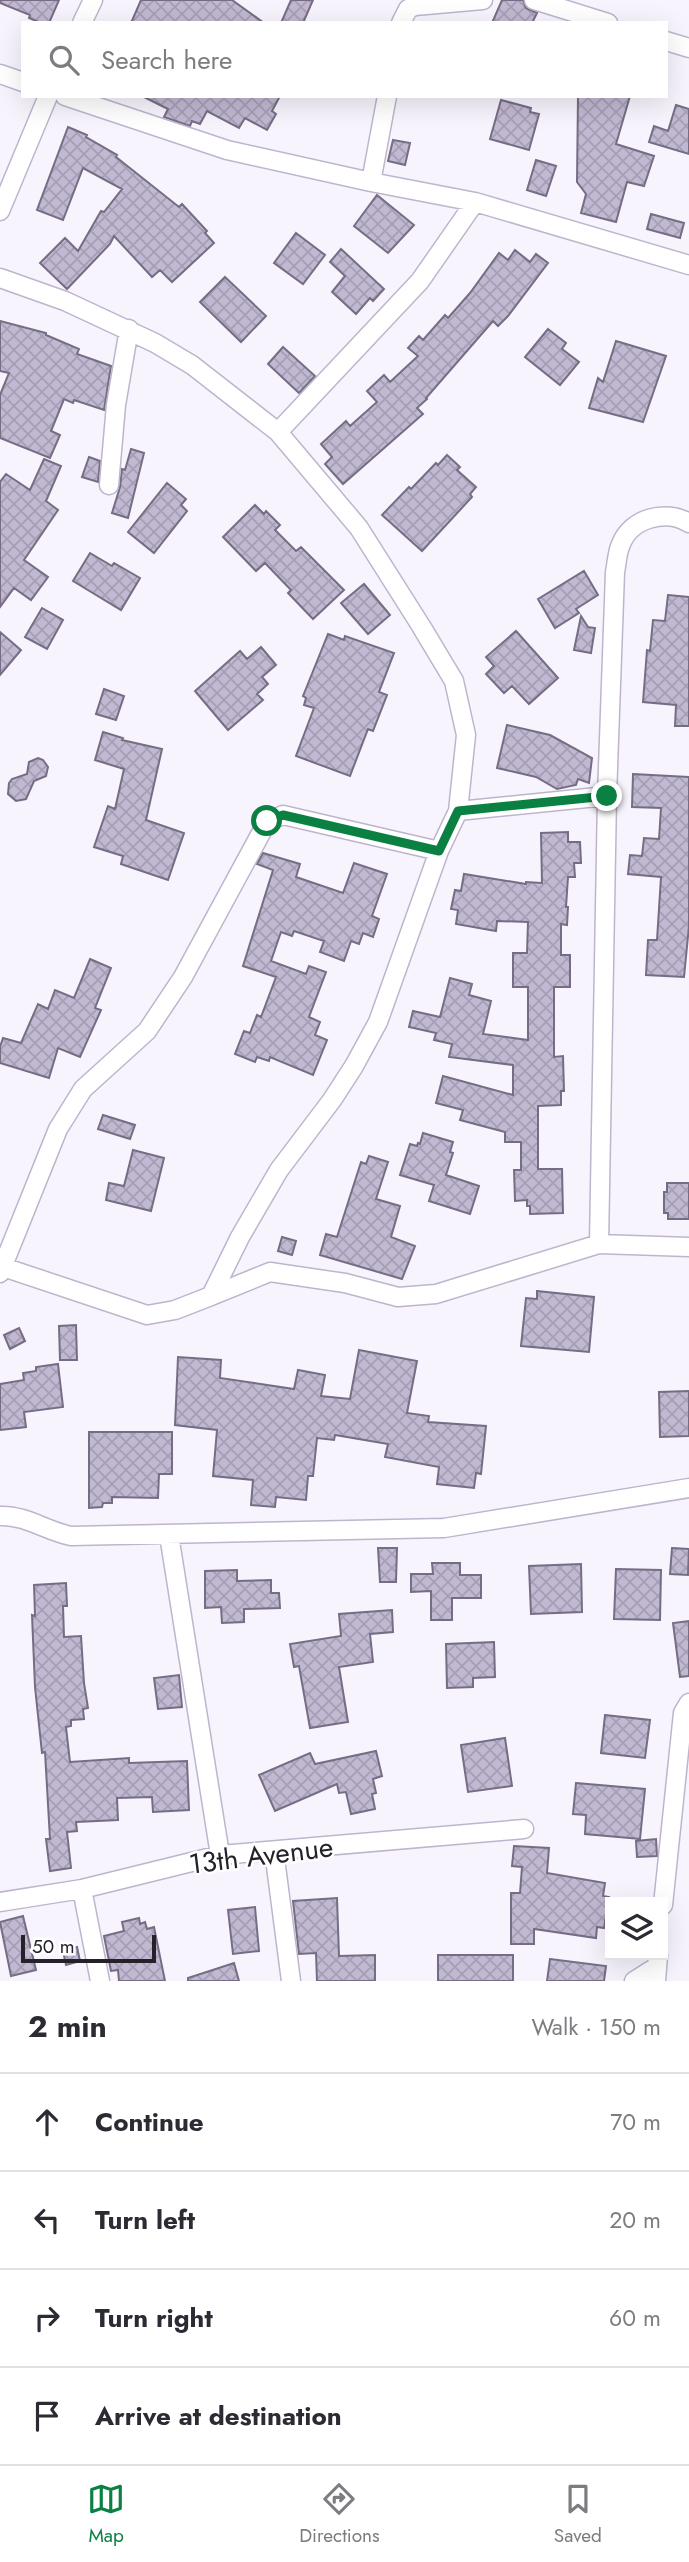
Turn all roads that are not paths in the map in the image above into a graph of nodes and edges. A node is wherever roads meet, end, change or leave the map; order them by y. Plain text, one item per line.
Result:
1 (93, 0) edge
2 (483, 0) edge
3 (534, 0) edge
4 (83, 21) edge
5 (402, 21) edge
6 (602, 21) edge
7 (668, 42) edge
8 (689, 48) edge
9 (0, 74) edge
10 (21, 81) edge
11 (47, 98) edge
12 (71, 98) edge
13 (387, 98) edge
14 (371, 182) junction
15 (475, 202) junction
16 (0, 211) edge
17 (689, 265) edge
18 (0, 278) edge
19 (129, 329) junction
20 (278, 432) junction
21 (109, 485) dead end
22 (689, 523) edge
23 (607, 796) junction
24 (458, 811) junction
25 (439, 851) junction
26 (599, 1244) junction
27 (689, 1247) edge
28 (2, 1270) edge
29 (211, 1296) junction
30 (689, 1488) edge
31 (0, 1516) edge
32 (169, 1535) junction
33 (689, 1703) edge
34 (524, 1829) dead end
35 (274, 1851) junction
36 (220, 1855) junction
37 (82, 1889) junction
38 (664, 1897) edge
39 (0, 1902) edge
40 (657, 1968) edge
41 (100, 1981) edge
42 (291, 1981) edge
43 (634, 1981) edge

1 - 4 street
2 - 5 street
3 - 6 street
7 - 8 street
9 - 10 street
11 - 16 street
12 - 14 street
13 - 14 street
14 - 15 street
15 - 17 street
15 - 20 street
18 - 19 street
19 - 20 street
19 - 21 street
20 - 24 street
22 - 23 street
23 - 24 street
23 - 26 street
24 - 25 street
25 - 28 street
25 - 29 street
26 - 27 street
26 - 29 street
28 - 29 street
30 - 32 street
31 - 32 street
32 - 36 street
33 - 38 street
34 - 35 street, 13th Avenue
35 - 36 street, 13th Avenue
35 - 42 street
36 - 37 street, 13th Avenue
37 - 39 street, 13th Avenue
37 - 41 street
40 - 43 street

